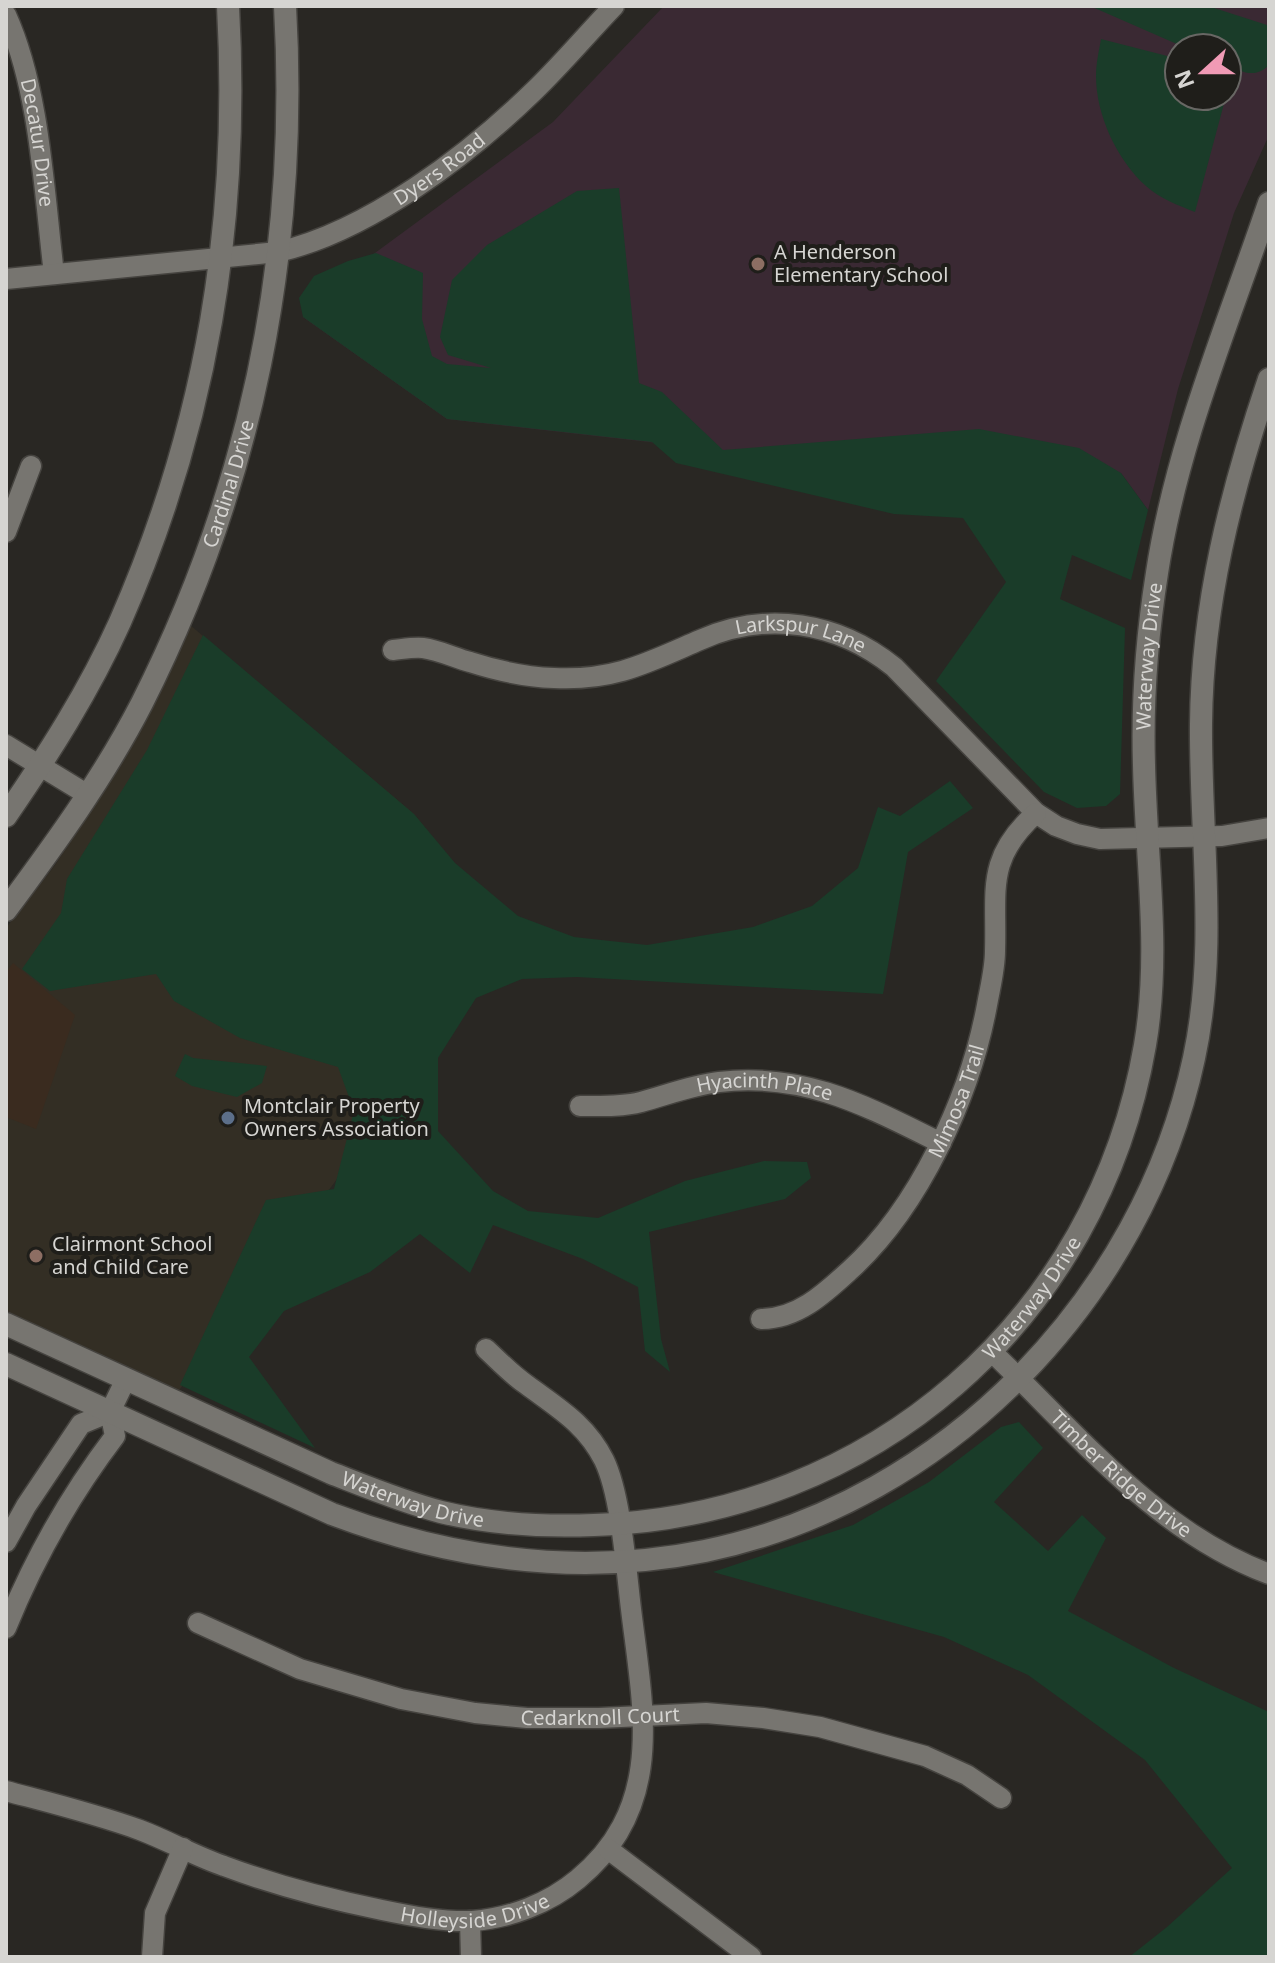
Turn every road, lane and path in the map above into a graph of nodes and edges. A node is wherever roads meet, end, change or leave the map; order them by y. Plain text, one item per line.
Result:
1 (228, 6) edge
2 (285, 6) edge
3 (614, 6) edge
4 (6, 15) edge
5 (1269, 203) edge
6 (278, 252) junction
7 (222, 258) junction
8 (54, 274) junction
9 (6, 279) edge
10 (1269, 379) edge
11 (31, 466) dead end
12 (6, 532) edge
13 (393, 650) dead end
14 (6, 745) edge
15 (40, 766) junction
16 (88, 795) junction
17 (1036, 813) junction
18 (6, 816) edge
19 (1269, 828) edge
20 (1204, 837) junction
21 (1147, 838) junction
22 (6, 910) edge
23 (580, 1106) dead end
24 (941, 1143) junction
25 (761, 1319) dead end
26 (6, 1324) edge
27 (486, 1349) dead end
28 (992, 1352) junction
29 (6, 1364) edge
30 (1019, 1378) junction
31 (126, 1379) junction
32 (110, 1412) junction
33 (619, 1524) junction
34 (6, 1542) edge
35 (626, 1561) junction
36 (1269, 1574) edge
37 (198, 1623) dead end
38 (6, 1628) edge
39 (644, 1716) junction
40 (6, 1791) edge
41 (1001, 1798) dead end
42 (183, 1848) junction
43 (608, 1849) junction
44 (470, 1921) junction
45 (152, 1957) edge
46 (471, 1957) edge
47 (751, 1957) edge

1 - 7 main road
2 - 6 main road, Cardinal Drive
3 - 6 street, Dyers Road
4 - 8 street, Decatur Drive
5 - 21 main road, Waterway Drive
6 - 7 street, Dyers Road
6 - 16 main road, Cardinal Drive
7 - 8 street, Dyers Road
7 - 15 main road
8 - 9 street, Dyers Road
10 - 20 main road, Waterway Drive
11 - 12 street
13 - 17 street, Larkspur Lane
14 - 15 street
15 - 16 street
15 - 18 main road
16 - 22 main road, Cardinal Drive
17 - 21 street, Larkspur Lane
17 - 24 street, Mimosa Trail
19 - 20 street, Larkspur Lane
20 - 21 street, Larkspur Lane
20 - 30 main road, Waterway Drive
21 - 28 main road, Waterway Drive
23 - 24 street, Hyacinth Place
24 - 25 street, Mimosa Trail
26 - 31 main road, Waterway Drive
27 - 33 street, Holleyside Drive
28 - 30 street, Timber Ridge Drive
28 - 33 main road, Waterway Drive
29 - 32 main road, Waterway Drive
30 - 35 main road, Waterway Drive
30 - 36 street, Timber Ridge Drive
31 - 32 street
31 - 33 main road, Waterway Drive
32 - 34 street
32 - 35 main road, Waterway Drive
32 - 38 street
33 - 35 street, Holleyside Drive
35 - 39 street, Holleyside Drive
37 - 39 street, Cedarknoll Court
39 - 41 street, Cedarknoll Court
39 - 43 street, Holleyside Drive
40 - 42 street, Holleyside Drive
42 - 44 street, Holleyside Drive
42 - 45 street
43 - 44 street, Holleyside Drive
43 - 47 street
44 - 46 street

